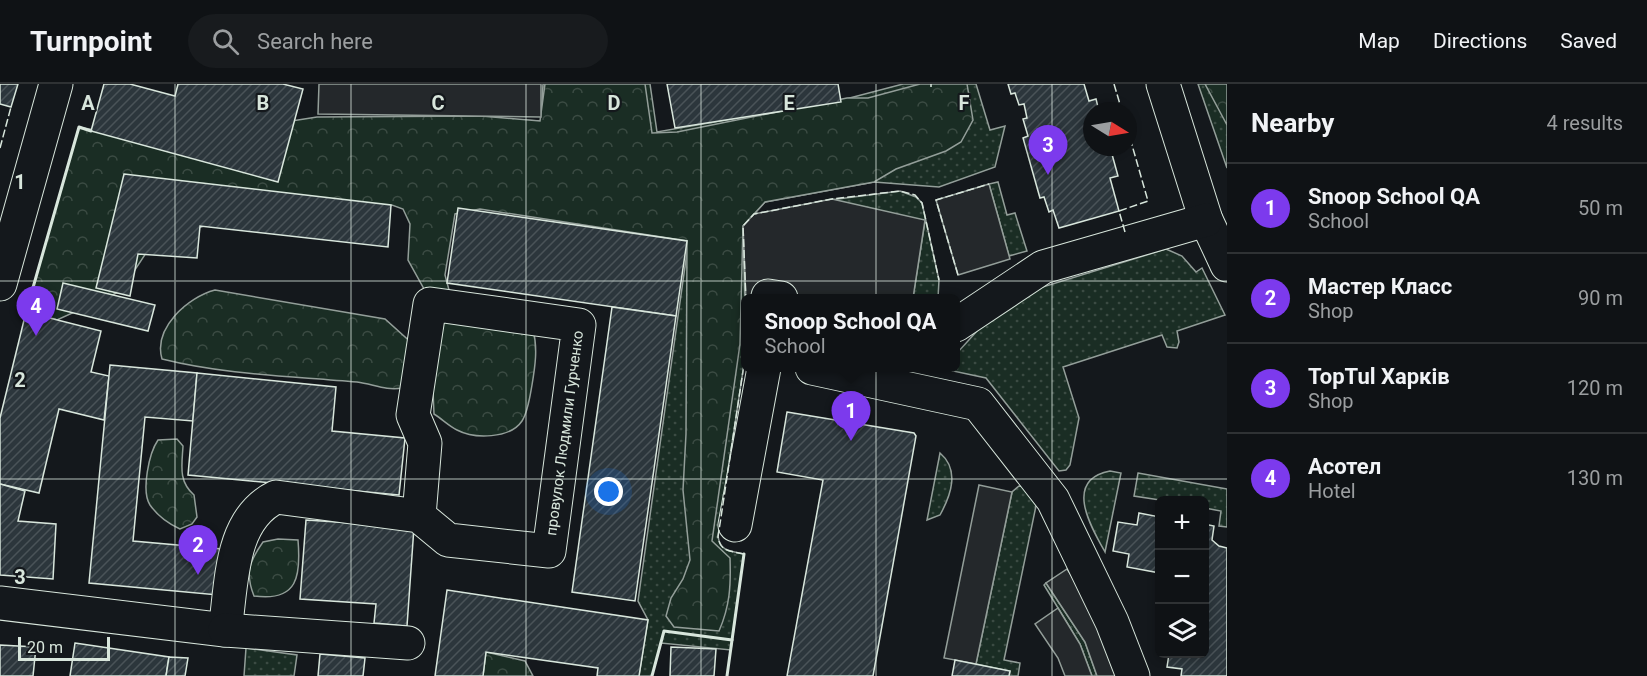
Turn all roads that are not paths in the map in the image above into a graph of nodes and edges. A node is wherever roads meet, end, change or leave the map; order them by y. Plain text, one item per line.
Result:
1 (56, 84) edge
2 (1163, 84) edge
3 (1206, 220) junction
4 (1227, 265) edge
5 (0, 284) edge
6 (960, 322) edge
7 (763, 372) edge
8 (830, 372) edge
9 (419, 516) junction
10 (735, 525) dead end
11 (0, 603) edge
12 (225, 630) junction
13 (408, 643) dead end
14 (1133, 676) edge

1 - 5 street
2 - 3 street
3 - 4 street
3 - 6 street
7 - 10 street
8 - 14 street
9 - 9 street, провулок Людмили Гурченко
9 - 12 street
11 - 12 street
12 - 13 street

